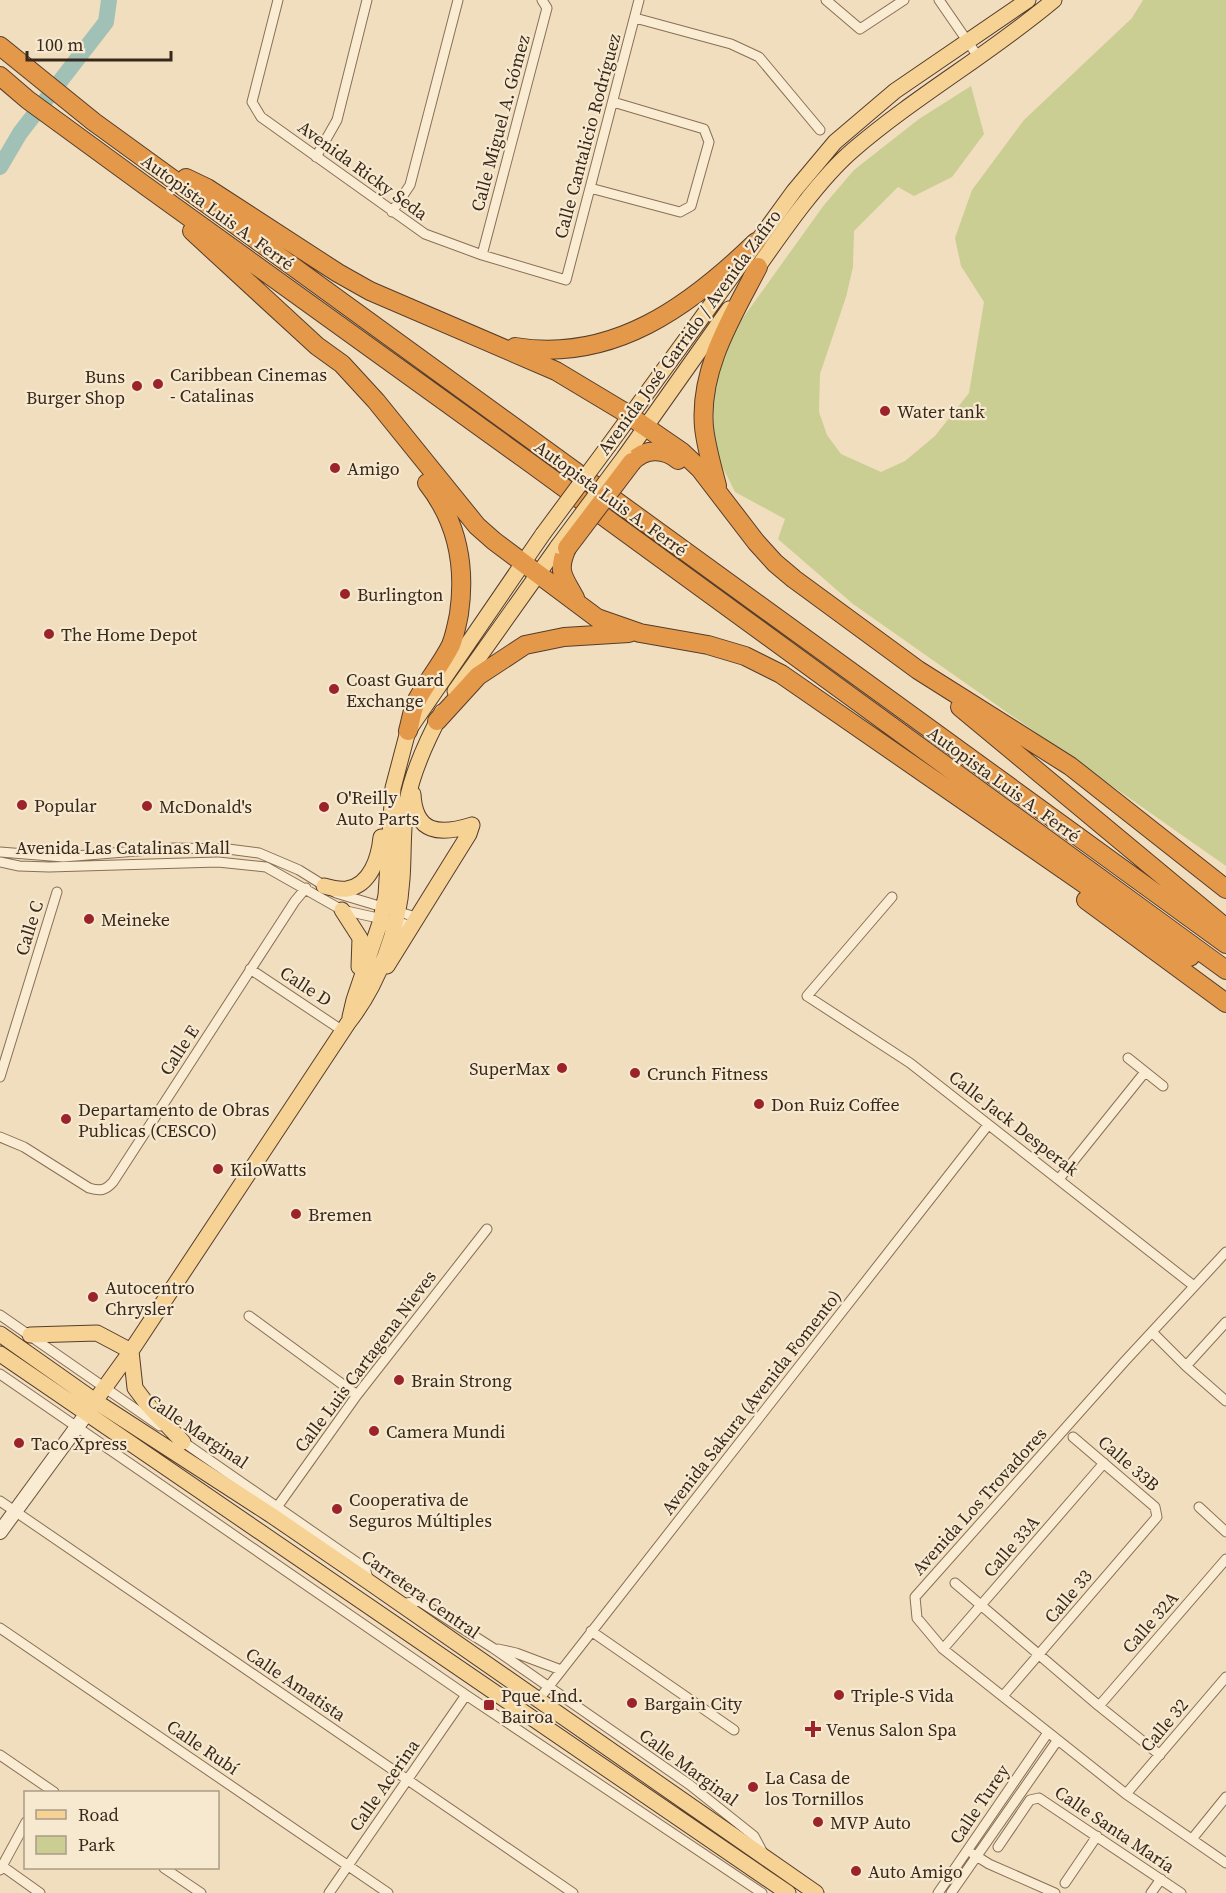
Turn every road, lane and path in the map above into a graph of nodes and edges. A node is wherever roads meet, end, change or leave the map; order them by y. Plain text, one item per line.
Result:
1 (278, 0) edge
2 (367, 0) edge
3 (458, 0) edge
4 (542, 0) edge
5 (639, 0) edge
6 (826, 0) edge
7 (904, 0) edge
8 (939, 0) edge
9 (1028, 0) edge
10 (1054, 0) edge
11 (635, 18) junction
12 (969, 41) junction
13 (0, 46) edge
14 (979, 58) junction
15 (2, 78) edge
16 (613, 102) junction
17 (820, 130) dead end
18 (139, 154) junction
19 (316, 156) junction
20 (143, 184) junction
21 (590, 188) junction
22 (392, 212) junction
23 (756, 242) junction
24 (482, 255) junction
25 (758, 267) junction
26 (566, 280) joint
27 (498, 345) junction
28 (317, 346) junction
29 (629, 416) junction
30 (646, 428) junction
31 (628, 459) junction
32 (718, 490) junction
33 (563, 547) junction
34 (531, 568) junction
35 (579, 606) junction
36 (640, 633) junction
37 (918, 670) junction
38 (437, 721) junction
39 (408, 731) junction
40 (872, 738) junction
41 (413, 783) junction
42 (393, 788) junction
43 (0, 852) edge
44 (0, 862) edge
45 (324, 886) junction
46 (306, 888) junction
47 (1226, 890) edge
48 (57, 891) dead end
49 (892, 897) dead end
50 (342, 910) junction
51 (390, 915) junction
52 (416, 922) junction
53 (1226, 928) edge
54 (1226, 944) edge
55 (250, 969) junction
56 (1226, 970) edge
57 (1226, 982) edge
58 (362, 993) junction
59 (1226, 1003) edge
60 (346, 1027) junction
61 (1128, 1058) dead end
62 (1144, 1072) junction
63 (0, 1077) edge
64 (1163, 1086) dead end
65 (988, 1125) junction
66 (0, 1137) edge
67 (1059, 1179) junction
68 (487, 1229) dead end
69 (1226, 1252) edge
70 (1194, 1286) junction
71 (0, 1315) edge
72 (249, 1316) dead end
73 (1226, 1322) edge
74 (1152, 1332) junction
75 (0, 1334) edge
76 (30, 1335) junction
77 (131, 1351) junction
78 (0, 1354) edge
79 (1186, 1366) junction
80 (0, 1374) edge
81 (105, 1388) junction
82 (357, 1395) junction
83 (1226, 1401) edge
84 (86, 1414) junction
85 (1073, 1437) dead end
86 (183, 1442) junction
87 (1104, 1463) junction
88 (189, 1483) junction
89 (0, 1501) edge
90 (1199, 1507) dead end
91 (274, 1510) junction
92 (14, 1511) junction
93 (1157, 1518) joint
94 (0, 1532) edge
95 (1226, 1532) edge
96 (1226, 1559) edge
97 (955, 1583) dead end
98 (401, 1604) junction
99 (981, 1606) junction
100 (0, 1628) edge
101 (591, 1631) junction
102 (493, 1648) junction
103 (943, 1649) junction
104 (1040, 1656) junction
105 (456, 1665) junction
106 (561, 1670) junction
107 (1226, 1677) edge
108 (543, 1693) junction
109 (466, 1695) junction
110 (1004, 1696) junction
111 (1099, 1706) junction
112 (734, 1730) dead end
113 (1047, 1734) junction
114 (1057, 1741) junction
115 (0, 1755) edge
116 (1160, 1755) junction
117 (592, 1759) junction
118 (407, 1780) junction
119 (43, 1789) edge
120 (1126, 1794) junction
121 (1225, 1799) edge
122 (24, 1826) edge
123 (1097, 1836) junction
124 (1192, 1839) junction
125 (998, 1847) dead end
126 (967, 1851) junction
127 (977, 1857) junction
128 (1226, 1863) edge
129 (348, 1866) junction
130 (1, 1868) edge
131 (165, 1869) edge
132 (761, 1875) junction
133 (1161, 1879) junction
134 (1065, 1883) dead end
135 (812, 1890) edge
136 (40, 1893) edge
137 (201, 1893) edge
138 (329, 1893) edge
139 (388, 1893) edge
140 (573, 1893) edge
141 (762, 1893) edge
142 (773, 1893) edge
143 (788, 1893) edge
144 (831, 1893) edge
145 (938, 1893) edge
146 (951, 1893) edge
147 (1055, 1893) edge
148 (1151, 1893) edge
149 (1181, 1893) edge

1 - 19 street, Avenida Ricky Seda
2 - 19 street
3 - 22 street
4 - 24 street, Calle Miguel A. Gómez
5 - 11 street, Calle Cantalicio Rodríguez
6 - 7 street
8 - 12 street
9 - 12 main road, Avenida José Garrido / Avenida Zafiro
10 - 14 main road, Avenida José Garrido / Avenida Zafiro
11 - 16 street, Calle Cantalicio Rodríguez
11 - 17 street
12 - 14 street
12 - 23 main road, Avenida José Garrido / Avenida Zafiro
13 - 18 highway, Autopista Luis A. Ferré
14 - 25 main road, Avenida José Garrido / Avenida Zafiro
15 - 20 highway, Autopista Luis A. Ferré
16 - 21 street, Calle Cantalicio Rodríguez
16 - 21 street
18 - 27 highway
18 - 54 highway, Autopista Luis A. Ferré
19 - 22 street, Avenida Ricky Seda
20 - 28 highway
20 - 56 highway, Autopista Luis A. Ferré
21 - 26 street, Calle Cantalicio Rodríguez
22 - 24 street, Avenida Ricky Seda
23 - 27 highway
23 - 29 main road, Avenida José Garrido / Avenida Zafiro
24 - 26 street, Avenida Ricky Seda
25 - 30 main road, Avenida José Garrido / Avenida Zafiro
25 - 32 highway
27 - 29 highway
28 - 34 highway
28 - 39 highway
29 - 30 highway
29 - 34 main road, Avenida José Garrido / Avenida Zafiro, bridge
30 - 31 main road, Avenida José Garrido / Avenida Zafiro
30 - 32 highway
31 - 32 highway
31 - 33 highway, bridge
32 - 37 highway
33 - 34 main road, Avenida José Garrido / Avenida Zafiro
33 - 35 highway
34 - 35 highway
34 - 38 main road, Avenida José Garrido / Avenida Zafiro
34 - 39 main road, Avenida José Garrido / Avenida Zafiro
35 - 36 highway
36 - 38 highway
36 - 40 highway
37 - 47 highway
37 - 53 highway
38 - 41 main road, Avenida José Garrido / Avenida Zafiro
39 - 42 main road, Avenida José Garrido / Avenida Zafiro
40 - 57 highway
40 - 59 highway
41 - 51 main road, Avenida José Garrido / Avenida Zafiro
41 - 52 main road
42 - 45 main road
42 - 51 main road, Avenida José Garrido / Avenida Zafiro
43 - 45 street, Avenida Las Catalinas Mall
44 - 46 street, Avenida Las Catalinas Mall
45 - 51 street, Avenida Las Catalinas Mall
46 - 50 street, Avenida Las Catalinas Mall
46 - 55 street, Calle E
48 - 63 street, Calle C
49 - 65 street, Calle Jack Desperak
50 - 51 street, Avenida Las Catalinas Mall
50 - 58 main road
51 - 52 street, Avenida Las Catalinas Mall
51 - 58 main road, Avenida José Garrido / Avenida Zafiro
52 - 58 main road
55 - 60 street, Calle D
55 - 66 street, Calle E
58 - 60 main road, Avenida José Garrido / Avenida Zafiro
60 - 77 main road, Avenida José Garrido / Avenida Zafiro
61 - 62 street
62 - 64 street
62 - 67 street
65 - 67 street, Calle Jack Desperak
65 - 101 street, Avenida Sakura (Avenida Fomento)
67 - 70 street, Calle Jack Desperak
68 - 82 street, Calle Luis Cartagena Nieves
69 - 70 street, Avenida Los Trovadores
70 - 74 street, Avenida Los Trovadores
71 - 76 street, Calle Marginal
72 - 82 street
73 - 79 street
74 - 79 street
74 - 103 street, Avenida Los Trovadores
75 - 84 main road, Carretera Central
76 - 77 main road
76 - 81 street, Calle Marginal
77 - 81 main road, Avenida José Garrido / Avenida Zafiro
77 - 86 main road
78 - 84 main road, Carretera Central
79 - 83 street
80 - 84 street
81 - 84 main road, Avenida José Garrido / Avenida Zafiro
81 - 86 street, Calle Marginal
82 - 91 street, Calle Luis Cartagena Nieves
84 - 88 main road, Carretera Central
84 - 91 main road, Carretera Central
84 - 92 street
84 - 109 street
85 - 87 street, Calle 33B
86 - 91 street, Calle Marginal
87 - 93 street, Calle 33B
87 - 99 street, Calle 33A
88 - 91 main road
88 - 105 main road, Carretera Central
89 - 92 street, Calle Amatista
90 - 95 street
91 - 98 main road, Carretera Central
92 - 94 street
92 - 118 street, Calle Amatista
93 - 104 street, Calle 33
96 - 111 street, Calle 32A
97 - 99 street
98 - 102 street
98 - 108 main road, Carretera Central
99 - 103 street, Calle 33A
99 - 104 street
100 - 129 street, Calle Rubí
101 - 106 street, Avenida Sakura (Avenida Fomento)
101 - 112 street
102 - 106 street
102 - 108 street
103 - 110 street, Avenida Los Trovadores
104 - 110 street, Calle 33
104 - 111 street
105 - 108 main road
105 - 117 main road, Carretera Central
106 - 108 street, Avenida Sakura (Avenida Fomento)
107 - 116 street, Calle 32
108 - 117 main road
108 - 135 main road, Carretera Central
109 - 118 street, Calle Acerina
109 - 141 street
110 - 113 street, Avenida Los Trovadores
111 - 116 street
113 - 114 street, Avenida Los Trovadores
113 - 126 street, Calle Turey
114 - 120 street, Avenida Los Trovadores
114 - 127 street, Calle Turey
115 - 119 street
116 - 120 street, Calle 32
117 - 132 main road, Carretera Central
118 - 129 street, Calle Acerina
118 - 140 street, Calle Amatista
120 - 124 street, Avenida Los Trovadores
121 - 124 street
122 - 130 street
123 - 125 street, Calle Santa María
123 - 133 street, Calle Santa María
123 - 134 street
124 - 128 street, Avenida Los Trovadores
126 - 127 street
126 - 145 street, Calle Turey
127 - 146 street, Calle Turey
127 - 147 street
129 - 138 street, Calle Acerina
129 - 139 street, Calle Rubí
130 - 136 street
131 - 137 street
132 - 142 street
132 - 143 main road, Carretera Central
133 - 148 street
133 - 149 street, Calle Santa María
135 - 144 main road, Carretera Central

